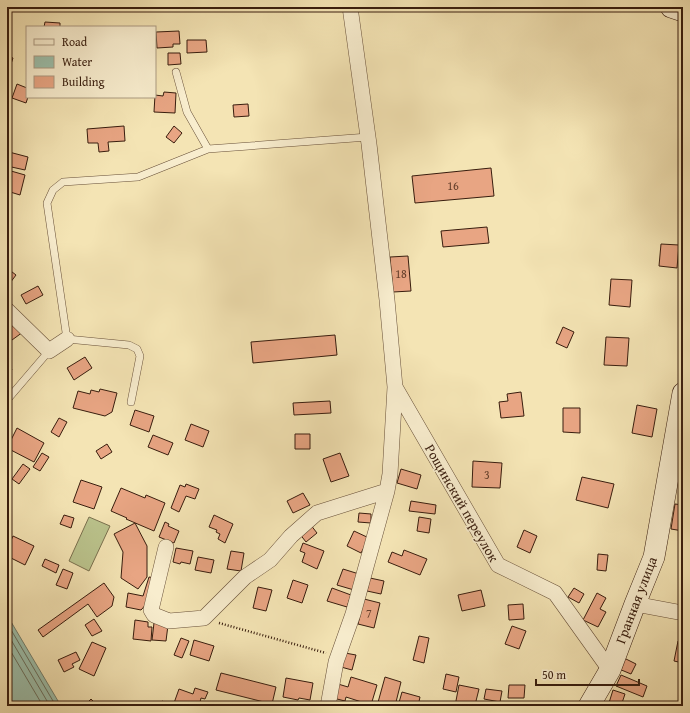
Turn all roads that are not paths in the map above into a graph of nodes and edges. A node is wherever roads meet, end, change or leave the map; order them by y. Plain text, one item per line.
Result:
1 (350, 7) edge
2 (671, 7) edge
3 (683, 11) edge
4 (176, 72) dead end
5 (368, 137) junction
6 (208, 149) junction
7 (7, 310) edge
8 (67, 338) junction
9 (49, 351) junction
10 (394, 387) junction
11 (683, 393) edge
12 (7, 400) edge
13 (131, 402) dead end
14 (387, 491) junction
15 (166, 547) dead end
16 (634, 604) junction
17 (683, 613) edge
18 (610, 670) junction
19 (595, 702) edge
20 (328, 706) edge

1 - 5 street
2 - 3 street
4 - 6 lane
5 - 6 lane
5 - 10 street
6 - 8 lane
7 - 9 street
8 - 9 street
8 - 13 lane
9 - 12 lane
10 - 14 street
10 - 18 street, Рощинский переулок
11 - 16 street, Гранная улица
14 - 15 street
14 - 20 street
16 - 17 street
16 - 18 street, Гранная улица
18 - 19 street, Гранная улица

